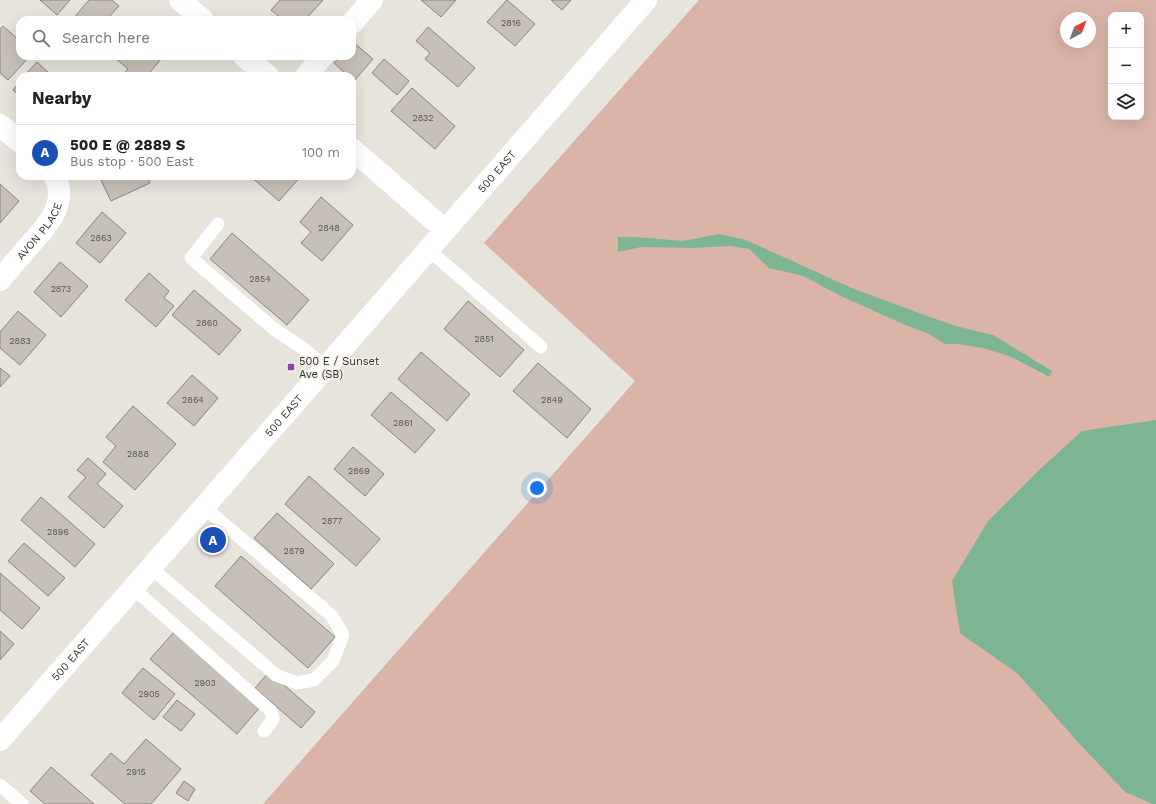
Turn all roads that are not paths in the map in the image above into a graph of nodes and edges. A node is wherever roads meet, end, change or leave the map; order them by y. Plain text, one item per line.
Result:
1 (180, 0) edge
2 (372, 0) edge
3 (646, 0) edge
4 (198, 16) edge
5 (356, 18) edge
6 (249, 60) edge
7 (320, 60) edge
8 (263, 72) edge
9 (309, 72) edge
10 (0, 124) edge
11 (16, 138) edge
12 (356, 152) edge
13 (56, 180) edge
14 (218, 224) dead end
15 (445, 230) junction
16 (429, 250) junction
17 (0, 280) edge
18 (540, 347) dead end
19 (326, 368) junction
20 (204, 507) junction
21 (151, 568) junction
22 (134, 588) junction
23 (264, 731) dead end
24 (0, 740) edge
25 (0, 785) edge
26 (22, 804) edge

1 - 4 street
2 - 5 street
3 - 15 street, 500 EAST
6 - 8 street
7 - 9 street
10 - 11 street
12 - 15 street
13 - 17 street, AVON PLACE
14 - 19 lane
15 - 16 street, 500 EAST
16 - 18 lane
16 - 19 street, 500 EAST
19 - 20 street, 500 EAST
20 - 21 street, 500 EAST
20 - 21 lane
21 - 22 street, 500 EAST
22 - 23 lane
22 - 24 street, 500 EAST
25 - 26 lane

